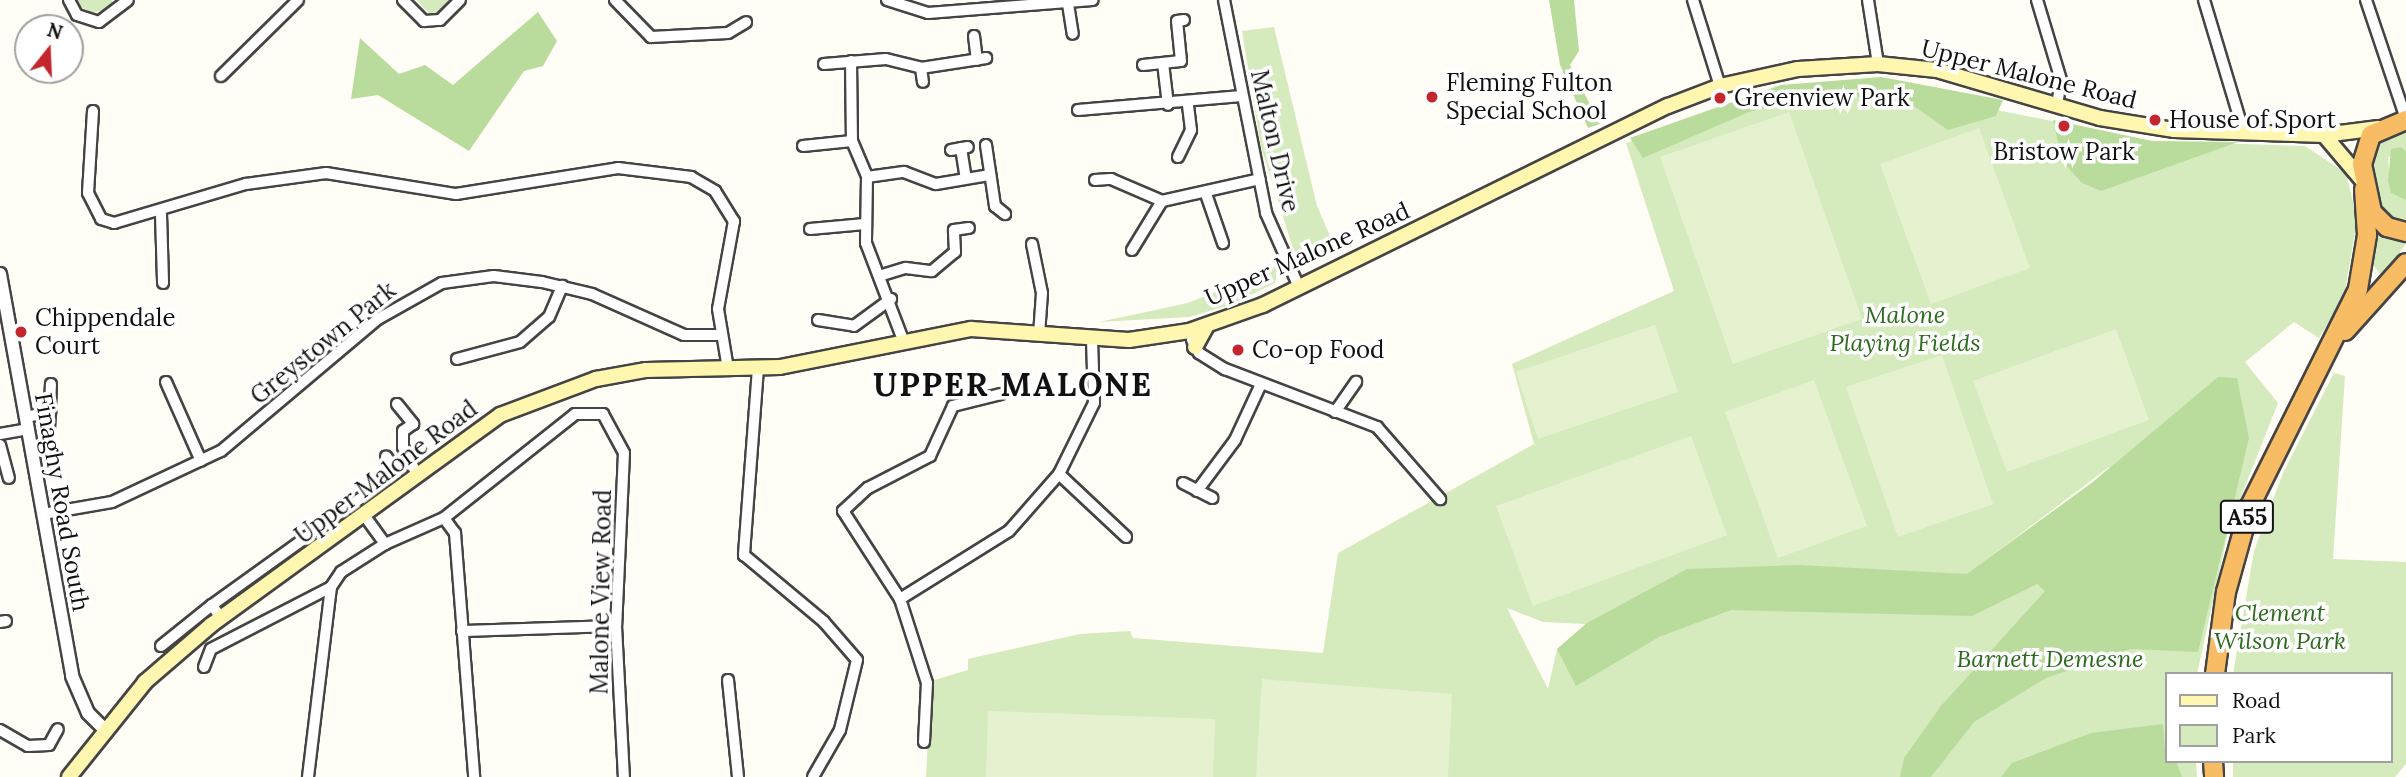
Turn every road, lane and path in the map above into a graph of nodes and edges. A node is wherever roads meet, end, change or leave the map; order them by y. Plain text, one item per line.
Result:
1 (69, 0) edge
2 (128, 0) edge
3 (298, 0) edge
4 (403, 0) edge
5 (460, 0) edge
6 (615, 0) edge
7 (887, 0) edge
8 (1092, 0) edge
9 (1224, 0) edge
10 (1693, 0) edge
11 (1868, 0) edge
12 (2037, 0) edge
13 (2204, 0) edge
14 (2366, 0) edge
15 (1068, 4) junction
16 (979, 6) edge
17 (1184, 20) dead end
18 (746, 22) dead end
19 (1073, 34) dead end
20 (974, 36) dead end
21 (851, 61) junction
22 (1163, 63) junction
23 (824, 64) dead end
24 (1878, 64) junction
25 (1143, 65) dead end
26 (921, 68) junction
27 (221, 76) dead end
28 (923, 82) dead end
29 (1720, 86) junction
30 (1241, 96) junction
31 (1188, 104) junction
32 (1168, 105) junction
33 (2057, 106) junction
34 (1078, 110) dead end
35 (93, 111) dead end
36 (2406, 119) edge
37 (2379, 128) junction
38 (2244, 133) junction
39 (2324, 135) junction
40 (852, 141) junction
41 (807, 142) dead end
42 (986, 145) dead end
43 (960, 148) dead end
44 (1178, 157) dead end
45 (990, 175) junction
46 (867, 177) junction
47 (967, 179) junction
48 (1260, 179) junction
49 (1095, 180) dead end
50 (2363, 185) junction
51 (1206, 194) junction
52 (1162, 201) junction
53 (161, 214) junction
54 (1005, 214) dead end
55 (865, 224) junction
56 (815, 225) dead end
57 (970, 228) dead end
58 (2406, 232) edge
59 (1032, 243) dead end
60 (1223, 243) dead end
61 (1132, 250) dead end
62 (2406, 263) edge
63 (0, 274) edge
64 (879, 276) junction
65 (163, 283) dead end
66 (562, 286) junction
67 (1300, 287) junction
68 (891, 299) junction
69 (818, 320) dead end
70 (1207, 324) junction
71 (5, 331) edge
72 (1189, 331) junction
73 (721, 335) junction
74 (1039, 335) junction
75 (903, 340) junction
76 (1092, 340) junction
77 (1195, 347) junction
78 (2331, 347) junction
79 (457, 359) dead end
80 (758, 368) junction
81 (728, 369) junction
82 (166, 382) dead end
83 (1356, 382) dead end
84 (51, 384) dead end
85 (1261, 384) junction
86 (1001, 394) dead end
87 (397, 404) dead end
88 (50, 412) junction
89 (1335, 412) junction
90 (28, 423) junction
91 (49, 429) dead end
92 (0, 434) edge
93 (0, 445) edge
94 (386, 456) dead end
95 (201, 461) junction
96 (417, 474) junction
97 (1059, 474) junction
98 (9, 478) dead end
99 (1183, 483) dead end
100 (1197, 491) junction
101 (1212, 498) dead end
102 (1440, 499) dead end
103 (43, 514) junction
104 (364, 515) junction
105 (444, 517) junction
106 (1126, 537) dead end
107 (385, 544) junction
108 (331, 587) junction
109 (900, 598) junction
110 (212, 606) junction
111 (221, 618) junction
112 (616, 626) junction
113 (462, 631) junction
114 (161, 646) dead end
115 (204, 667) dead end
116 (2215, 672) edge
117 (728, 680) dead end
118 (103, 728) junction
119 (58, 729) dead end
120 (0, 730) edge
121 (924, 742) dead end
122 (69, 777) edge
123 (308, 777) edge
124 (474, 777) edge
125 (625, 777) edge
126 (738, 777) edge
127 (813, 777) edge

1 - 2 street
3 - 27 street
4 - 5 street
6 - 18 street
7 - 16 street
8 - 15 street
9 - 30 street, Malton Drive
10 - 29 street
11 - 24 street
12 - 33 street
13 - 38 street
14 - 36 street
15 - 16 street
15 - 19 street
17 - 22 street
20 - 26 street
21 - 23 street
21 - 26 street
21 - 40 street
22 - 25 street
22 - 32 street
24 - 29 main road, Upper Malone Road
24 - 33 main road, Upper Malone Road
26 - 28 street
29 - 67 main road, Upper Malone Road
30 - 31 street
30 - 48 street, Malton Drive
31 - 32 street
31 - 44 street
32 - 34 street
33 - 38 main road, Upper Malone Road
35 - 53 street
36 - 37 highway
37 - 39 main road, Upper Malone Road
37 - 50 highway, A55
38 - 39 main road, Upper Malone Road
39 - 50 main road
40 - 41 street
40 - 46 street
42 - 45 street
43 - 47 street
45 - 47 street
45 - 54 street
46 - 47 street
46 - 55 street
48 - 51 street
48 - 67 street, Malton Drive
49 - 52 street
50 - 58 highway, A55
50 - 78 highway, A55
51 - 52 street
51 - 60 street
52 - 61 street
53 - 65 street
53 - 73 street
55 - 56 street
55 - 64 street
57 - 64 street
59 - 74 street
62 - 78 highway, A55
63 - 71 street, Finaghy Road South
64 - 68 street
66 - 73 street, Greystown Park
66 - 79 street
66 - 95 street, Greystown Park
67 - 70 main road, Upper Malone Road
68 - 69 street
68 - 75 street
70 - 72 main road, Upper Malone Road
70 - 77 main road
71 - 90 street, Finaghy Road South
72 - 76 main road, Upper Malone Road
72 - 77 street
73 - 81 street
74 - 75 main road, Upper Malone Road
74 - 76 main road, Upper Malone Road
75 - 80 main road, Upper Malone Road
76 - 97 street
77 - 85 street
78 - 116 highway, A55
80 - 81 main road, Upper Malone Road
80 - 127 street
81 - 96 main road, Upper Malone Road
82 - 95 street
83 - 89 street
84 - 88 street
85 - 89 street
85 - 100 street
86 - 109 street
87 - 96 street
88 - 90 street
88 - 91 street
89 - 102 street
90 - 92 street
90 - 103 street, Finaghy Road South
93 - 98 street
94 - 110 street, Upper Malone Road
95 - 103 street, Greystown Park
96 - 104 main road, Upper Malone Road
97 - 106 street
97 - 109 street
99 - 100 street
100 - 101 street
103 - 118 street, Finaghy Road South
104 - 107 street
104 - 111 main road, Upper Malone Road
105 - 107 street
105 - 112 street, Malone View Road
105 - 113 street
107 - 108 street
108 - 115 street
108 - 123 street
109 - 121 street
110 - 111 street
110 - 114 street, Upper Malone Road
111 - 118 main road, Upper Malone Road
112 - 113 street
112 - 125 street, Malone View Road
113 - 124 street
117 - 126 street
118 - 122 main road, Upper Malone Road
119 - 120 street

